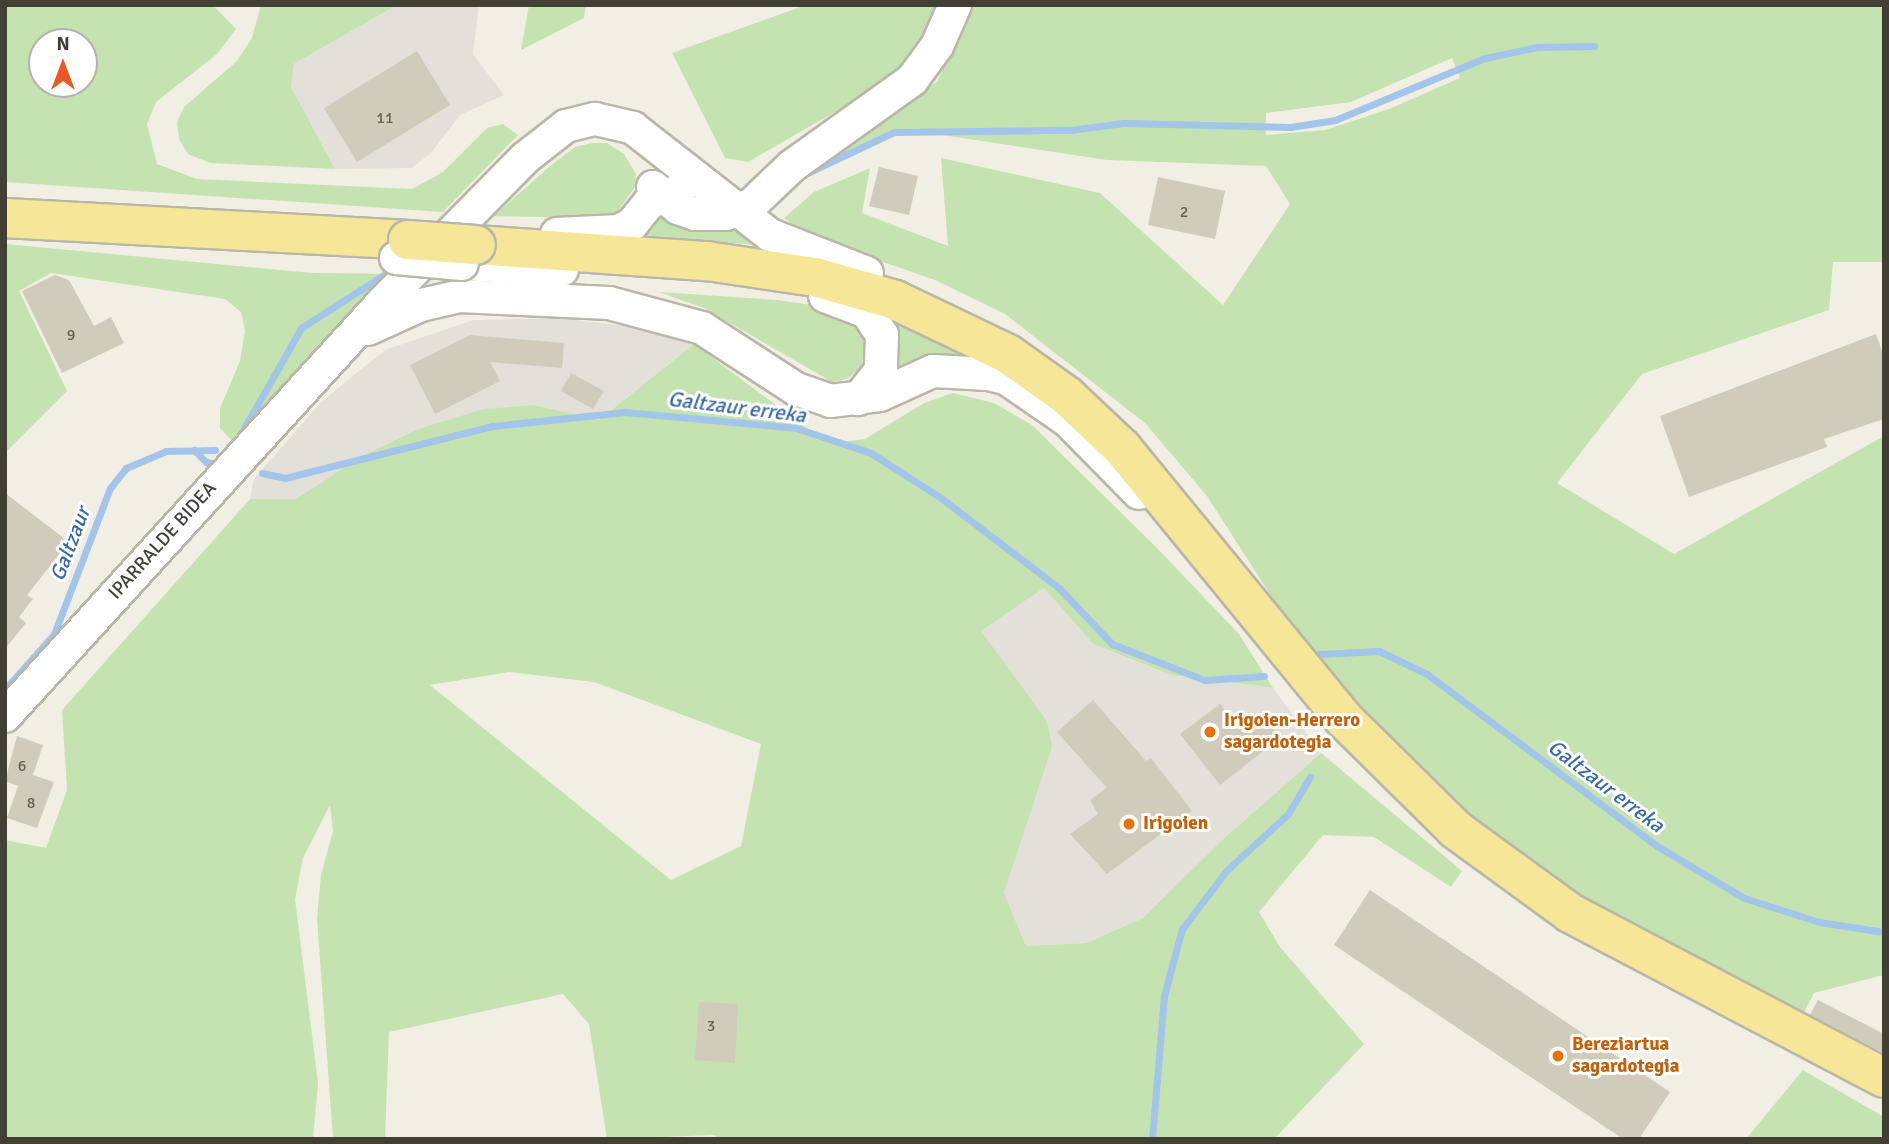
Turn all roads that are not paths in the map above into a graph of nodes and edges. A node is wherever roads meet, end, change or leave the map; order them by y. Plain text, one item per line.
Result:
1 (955, 5) edge
2 (617, 123) junction
3 (773, 185) junction
4 (705, 186) junction
5 (654, 195) junction
6 (736, 212) junction
7 (5, 218) edge
8 (46, 221) junction
9 (770, 235) junction
10 (468, 244) junction
11 (420, 278) junction
12 (526, 298) junction
13 (323, 369) junction
14 (858, 399) junction
15 (1089, 415) junction
16 (1192, 528) junction
17 (5, 716) edge
18 (1884, 1078) edge

1 - 3 street
2 - 4 street
2 - 5 street
2 - 10 street
3 - 4 street
3 - 6 street
3 - 9 street
4 - 5 street
4 - 6 street
5 - 6 street
5 - 10 street
6 - 9 street
7 - 8 main road
8 - 11 main road
8 - 11 street
9 - 15 street
10 - 11 main road, bridge
10 - 14 street
10 - 15 main road
11 - 12 street
11 - 12 street
11 - 13 street, IPARRALDE BIDEA
11 - 13 street
12 - 14 street
13 - 17 street, IPARRALDE BIDEA
14 - 16 street
15 - 16 main road
16 - 18 main road

